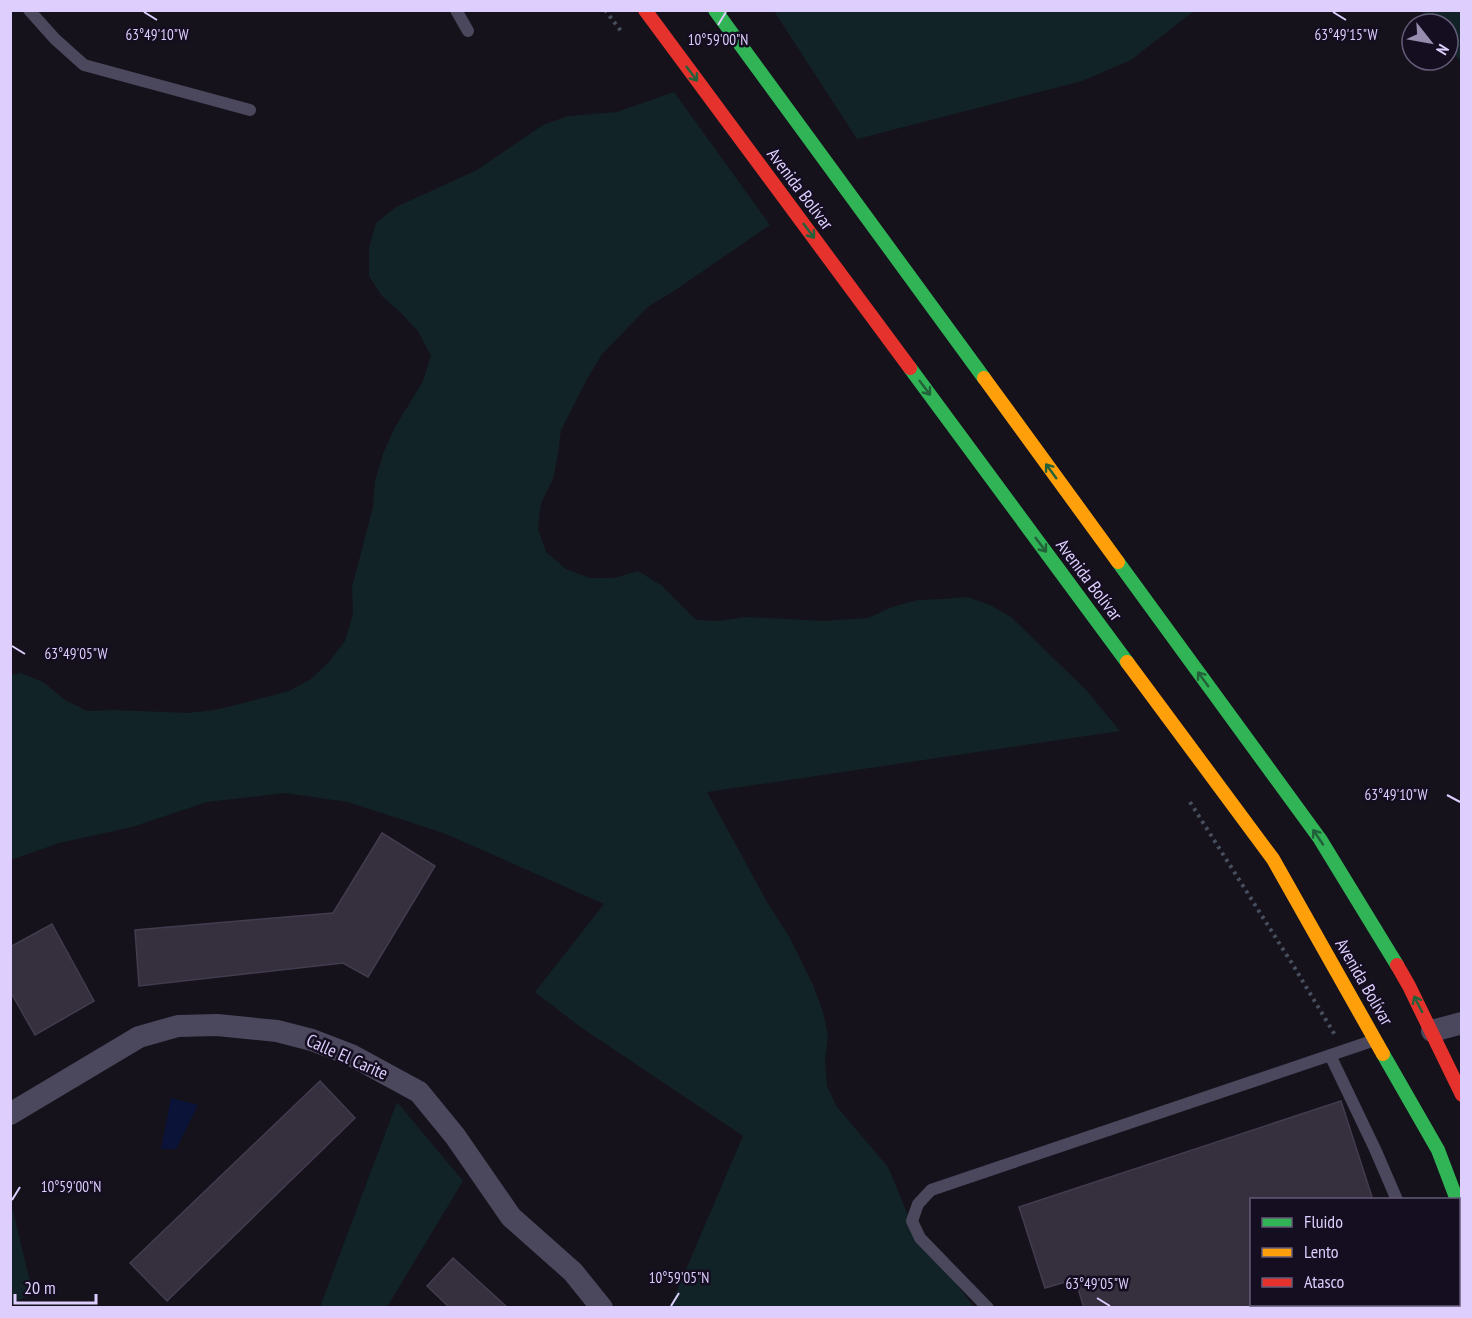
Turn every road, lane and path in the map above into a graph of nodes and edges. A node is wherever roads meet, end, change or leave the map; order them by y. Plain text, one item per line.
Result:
1 (29, 10) edge
2 (456, 10) edge
3 (645, 10) edge
4 (715, 10) edge
5 (468, 31) dead end
6 (250, 110) dead end
7 (1461, 1023) edge
8 (1432, 1031) junction
9 (1376, 1040) junction
10 (1330, 1055) junction
11 (1461, 1095) edge
12 (10, 1114) edge
13 (1396, 1198) edge
14 (1456, 1198) edge
15 (602, 1308) edge
16 (988, 1308) edge

1 - 6 lane
2 - 5 lane
3 -> 9 street, Avenida Bolívar
8 -> 4 street, Avenida Bolívar
7 - 8 street
8 - 11 street, Avenida Bolívar
9 - 10 lane
9 - 14 street, Avenida Bolívar
10 - 13 lane
10 - 16 lane
12 - 15 street, Calle El Carite

